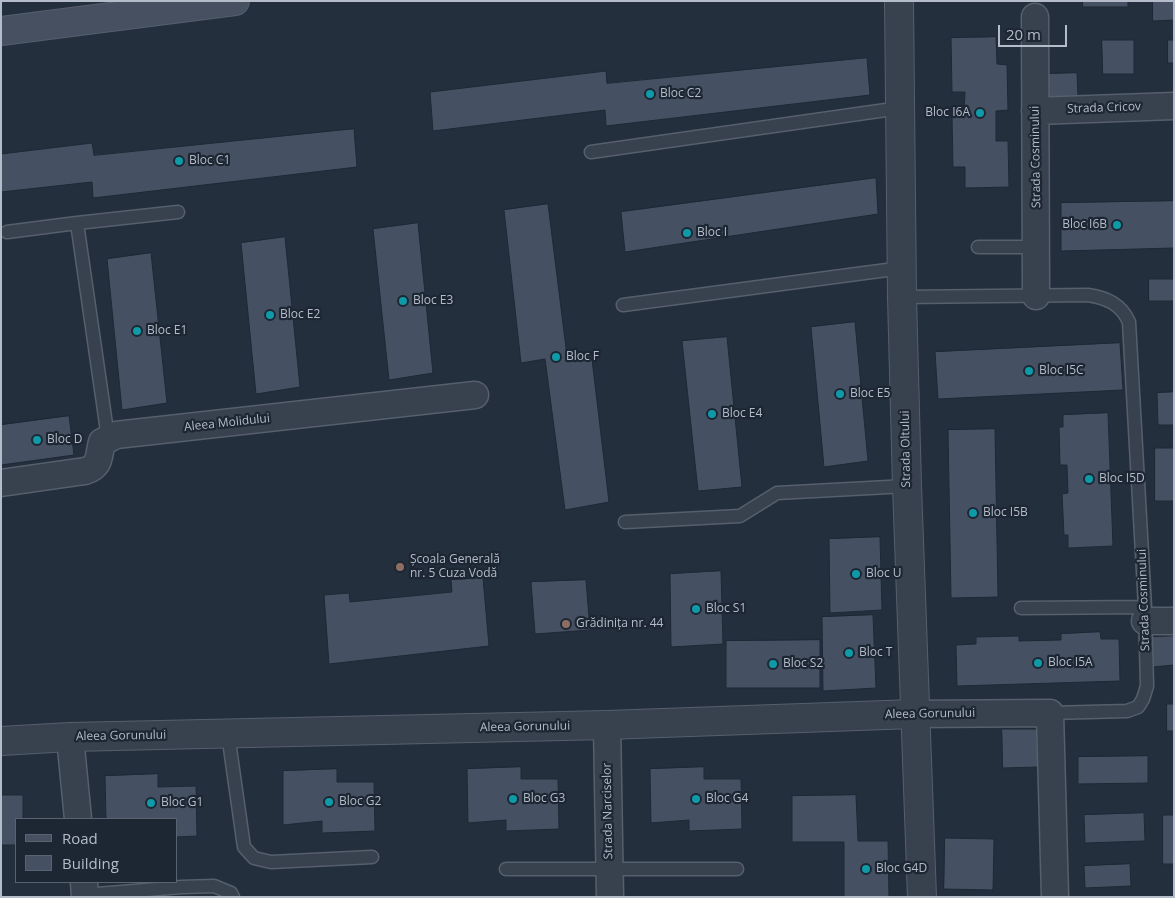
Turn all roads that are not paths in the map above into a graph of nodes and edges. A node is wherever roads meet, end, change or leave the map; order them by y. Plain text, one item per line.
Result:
1 (235, 1) edge
2 (899, 1) edge
3 (1035, 17) dead end
4 (1, 31) edge
5 (1174, 106) edge
6 (900, 108) junction
7 (1035, 111) junction
8 (591, 152) dead end
9 (178, 212) dead end
10 (77, 223) junction
11 (7, 232) dead end
12 (978, 247) dead end
13 (1037, 247) junction
14 (902, 268) junction
15 (1036, 296) junction
16 (902, 297) junction
17 (623, 305) dead end
18 (475, 395) dead end
19 (108, 438) junction
20 (1, 483) edge
21 (907, 486) junction
22 (625, 522) dead end
23 (1020, 608) dead end
24 (1145, 614) junction
25 (1174, 621) edge
26 (1050, 713) junction
27 (914, 714) junction
28 (607, 726) junction
29 (228, 734) junction
30 (70, 737) junction
31 (1, 741) edge
32 (78, 818) edge
33 (372, 857) dead end
34 (506, 868) dead end
35 (609, 868) junction
36 (737, 869) dead end
37 (84, 891) edge
38 (233, 897) edge
39 (610, 897) edge
40 (922, 897) edge
41 (1055, 897) edge

1 - 4 main road
2 - 6 street, Strada Oltului
3 - 7 street, Strada Cosminului
5 - 7 street, Strada Cricov
6 - 8 lane
6 - 14 street, Strada Oltului
7 - 13 street, Strada Cosminului
9 - 10 lane
10 - 11 lane
10 - 19 lane
12 - 13 lane
13 - 15 street, Strada Cosminului
14 - 16 street, Strada Oltului
14 - 17 lane
15 - 16 lane, Strada Cosminului
15 - 24 lane, Strada Cosminului
16 - 21 street, Strada Oltului
18 - 19 street, Aleea Molidului
19 - 20 street
21 - 22 lane
21 - 27 street, Strada Oltului
23 - 24 lane
24 - 25 street
24 - 26 lane, Strada Cosminului
26 - 27 street, Aleea Gorunului
26 - 41 street
27 - 28 street, Aleea Gorunului
27 - 40 street, Strada Oltului
28 - 29 street, Aleea Gorunului
28 - 35 street, Strada Narciselor
29 - 30 street, Aleea Gorunului
29 - 33 lane
30 - 31 street, Aleea Gorunului
30 - 32 street
34 - 35 lane
35 - 36 lane
35 - 39 street, Strada Narciselor
37 - 38 lane

